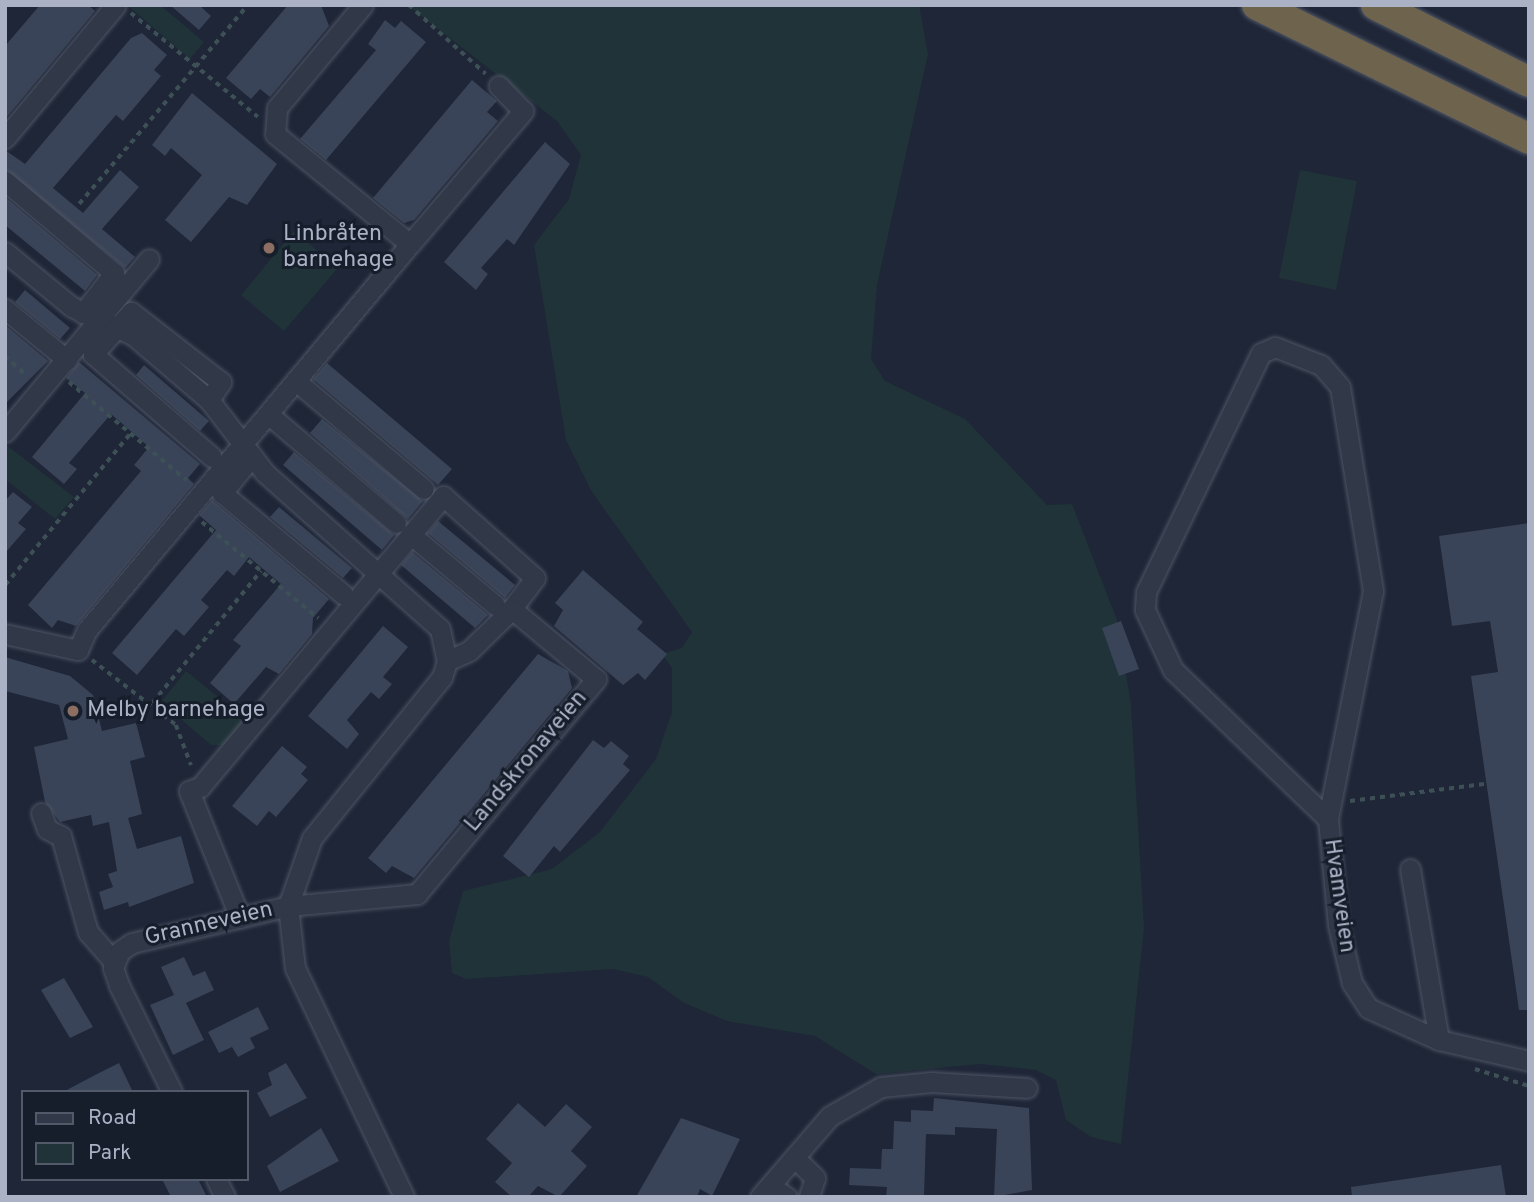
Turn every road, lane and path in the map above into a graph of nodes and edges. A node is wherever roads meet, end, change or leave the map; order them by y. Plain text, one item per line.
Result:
1 (119, 5) edge
2 (248, 5) edge
3 (363, 5) edge
4 (410, 5) edge
5 (1257, 5) edge
6 (1376, 5) edge
7 (193, 66) junction
8 (1529, 82) edge
9 (499, 86) joint
10 (276, 123) junction
11 (5, 138) edge
12 (1529, 139) edge
13 (5, 181) edge
14 (79, 204) dead end
15 (410, 244) junction
16 (5, 252) edge
17 (149, 259) dead end
18 (5, 309) edge
19 (100, 319) junction
20 (5, 356) edge
21 (62, 366) junction
22 (296, 381) junction
23 (42, 389) junction
24 (268, 414) junction
25 (5, 432) edge
26 (130, 434) junction
27 (248, 449) junction
28 (212, 457) dead end
29 (424, 489) dead end
30 (200, 492) junction
31 (187, 509) junction
32 (403, 528) junction
33 (377, 570) junction
34 (261, 572) junction
35 (5, 585) edge
36 (343, 594) dead end
37 (504, 607) junction
38 (330, 628) junction
39 (5, 634) edge
40 (78, 650) junction
41 (447, 661) junction
42 (152, 704) junction
43 (1483, 783) dead end
44 (200, 787) junction
45 (1329, 811) junction
46 (41, 813) dead end
47 (1410, 869) dead end
48 (288, 906) junction
49 (240, 918) junction
50 (115, 963) junction
51 (1439, 1040) junction
52 (1529, 1061) edge
53 (1027, 1088) dead end
54 (171, 1090) edge
55 (796, 1159) junction
56 (217, 1181) edge
57 (765, 1191) edge
58 (225, 1197) edge
59 (404, 1197) edge
60 (787, 1197) edge
61 (809, 1197) edge

1 - 7 path
1 - 11 street
2 - 7 path
3 - 10 street
4 - 9 path
5 - 12 highway
6 - 8 highway
7 - 10 path
7 - 14 path
9 - 15 street
10 - 15 street
13 - 19 street
15 - 22 street
16 - 19 street
17 - 19 street
18 - 21 street
19 - 21 street
19 - 27 street
19 - 28 street
20 - 23 path
21 - 23 street
21 - 26 path
22 - 24 street
22 - 29 street
23 - 25 street
24 - 27 street
24 - 32 street
26 - 30 path
26 - 35 path
27 - 30 street
27 - 33 street
27 - 36 street
30 - 31 street
31 - 34 path
31 - 40 street
32 - 33 street
32 - 37 street
32 - 37 street
33 - 38 street
33 - 41 street
34 - 38 path
34 - 42 path
37 - 41 street
37 - 48 street, Landskronaveien
38 - 44 street
39 - 40 street
40 - 42 path
41 - 48 street
42 - 44 path
43 - 45 path
44 - 49 street
45 - 45 street, Hvamveien
45 - 51 street, Hvamveien
46 - 50 street
47 - 51 street
48 - 49 street, Granneveien
48 - 59 street
49 - 50 street, Granneveien
50 - 54 street
51 - 52 street, Hvamveien
53 - 55 street
55 - 57 street
55 - 61 street
56 - 58 street
57 - 60 street

